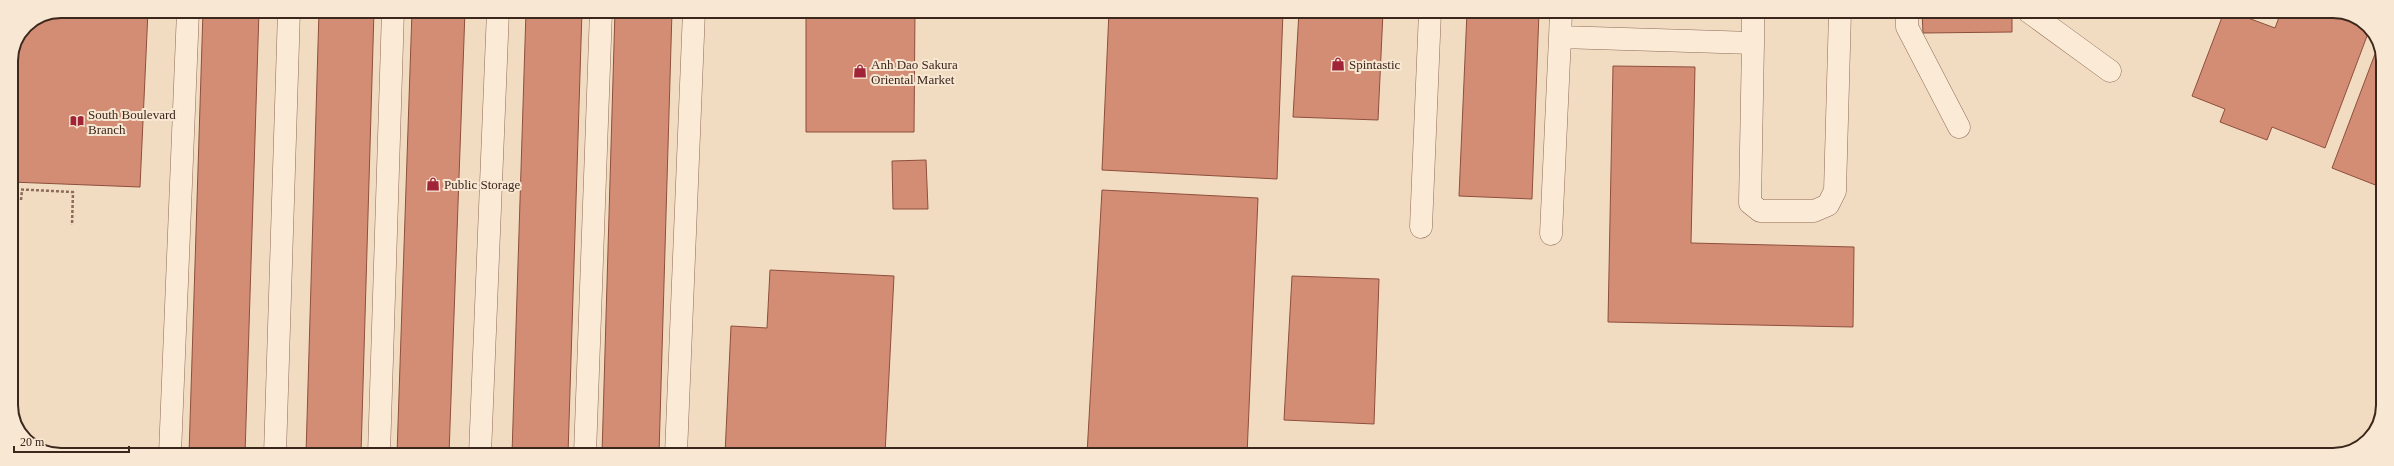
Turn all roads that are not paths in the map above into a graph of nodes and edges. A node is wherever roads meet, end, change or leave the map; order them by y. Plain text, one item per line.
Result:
1 (188, 18) edge
2 (289, 18) edge
3 (394, 18) edge
4 (498, 18) edge
5 (600, 18) edge
6 (694, 18) edge
7 (1430, 18) edge
8 (1561, 18) edge
9 (1753, 18) edge
10 (1840, 18) edge
11 (1907, 18) edge
12 (2037, 18) edge
13 (1560, 37) junction
14 (1753, 43) junction
15 (2110, 71) dead end
16 (1959, 127) dead end
17 (1421, 227) dead end
18 (1551, 234) dead end
19 (170, 448) edge
20 (275, 448) edge
21 (379, 448) edge
22 (480, 448) edge
23 (585, 448) edge
24 (676, 448) edge

1 - 19 lane
2 - 20 lane
3 - 21 lane
4 - 22 lane
5 - 23 lane
6 - 24 lane
7 - 17 lane
8 - 13 lane
9 - 14 lane
10 - 14 lane
11 - 16 lane
12 - 15 lane
13 - 14 lane
13 - 18 lane

